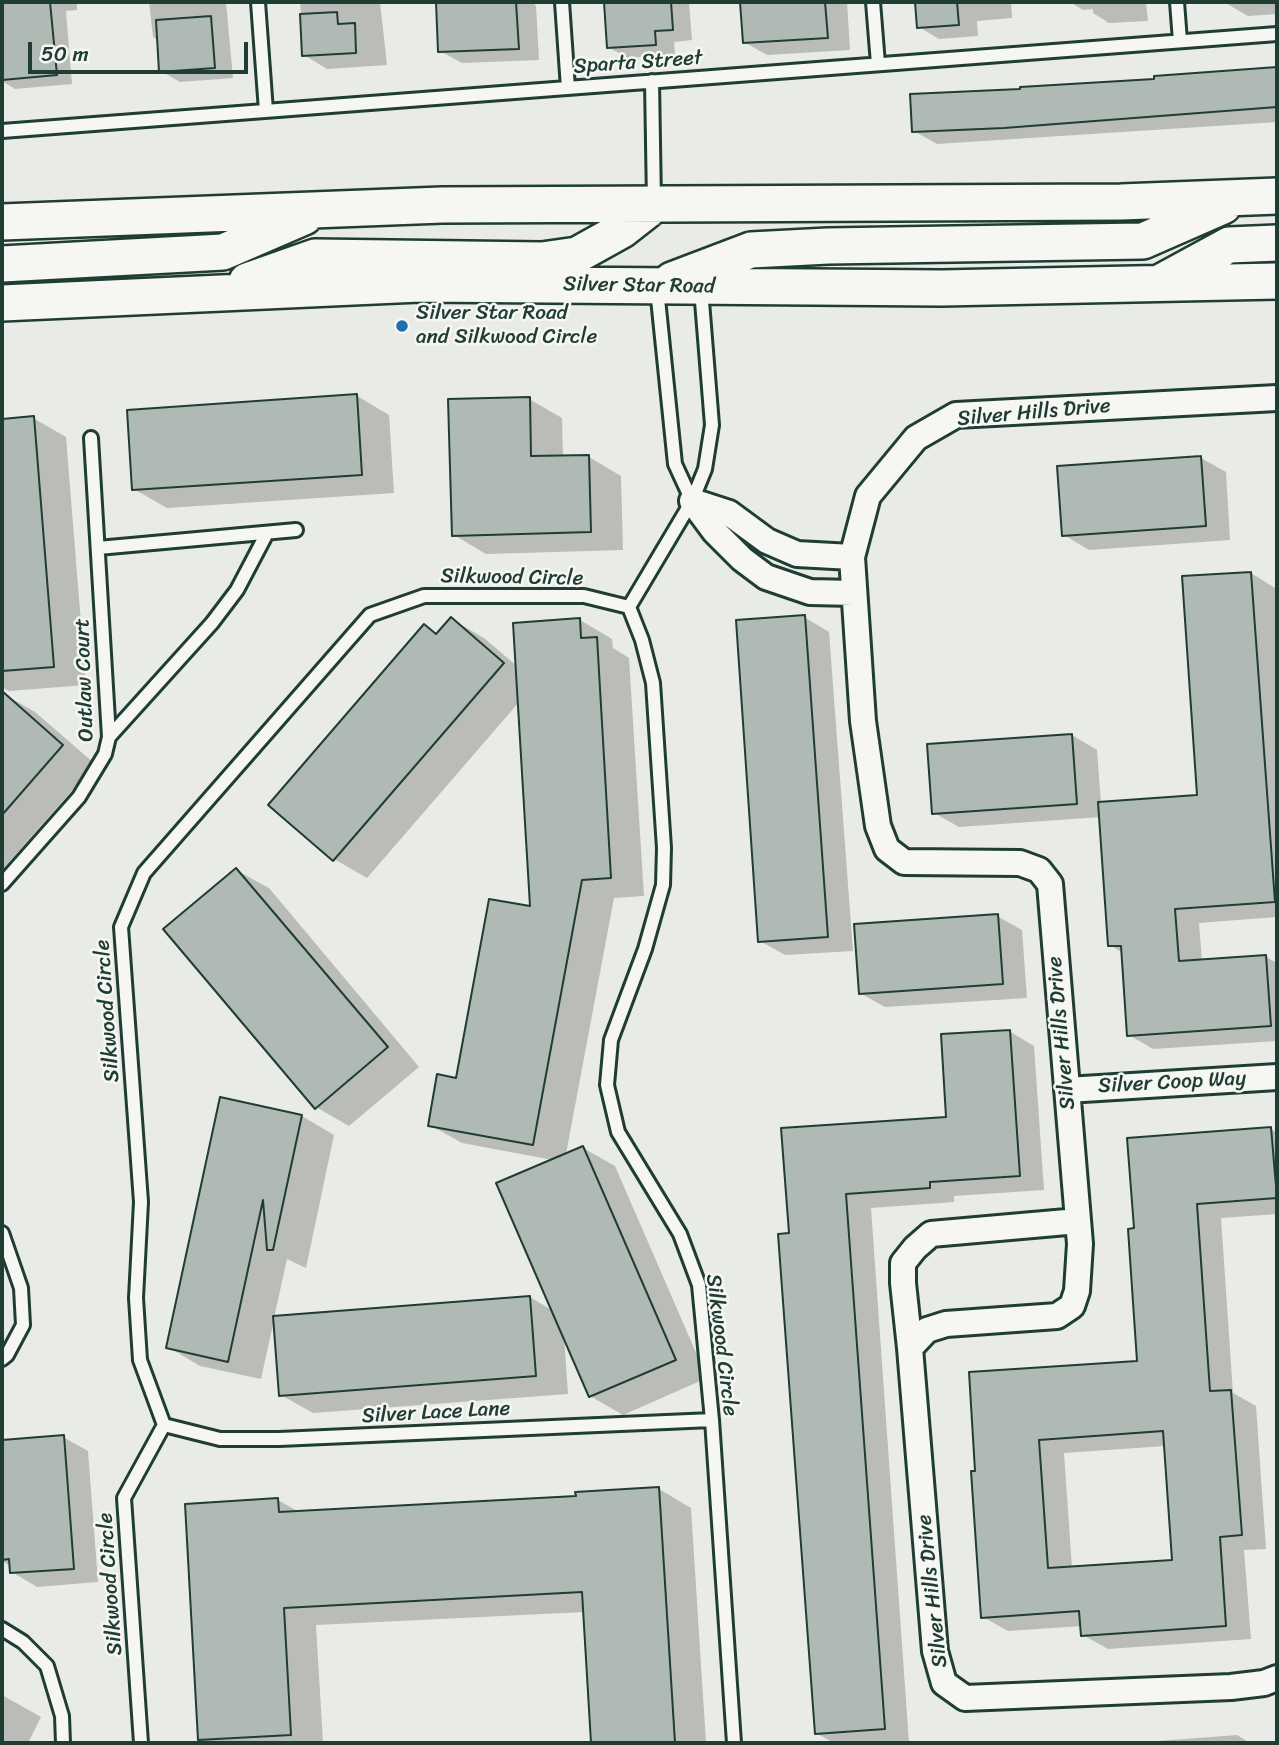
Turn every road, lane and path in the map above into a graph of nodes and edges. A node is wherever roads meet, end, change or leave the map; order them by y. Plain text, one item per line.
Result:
1 (258, 2) edge
2 (562, 2) edge
3 (873, 2) edge
4 (1177, 2) edge
5 (1277, 34) edge
6 (1180, 41) junction
7 (878, 64) junction
8 (652, 81) junction
9 (568, 88) junction
10 (266, 111) junction
11 (2, 131) edge
12 (1277, 196) edge
13 (1242, 198) junction
14 (654, 205) junction
15 (324, 209) junction
16 (2, 222) edge
17 (1277, 243) edge
18 (2, 264) edge
19 (1277, 281) edge
20 (1155, 285) junction
21 (656, 286) junction
22 (701, 287) junction
23 (214, 293) junction
24 (2, 303) edge
25 (1277, 398) edge
26 (91, 438) dead end
27 (692, 500) junction
28 (296, 530) dead end
29 (267, 533) junction
30 (98, 548) junction
31 (852, 557) junction
32 (855, 593) junction
33 (629, 607) junction
34 (108, 737) junction
35 (2, 884) edge
36 (1277, 1077) edge
37 (1067, 1090) junction
38 (1078, 1222) junction
39 (2, 1233) edge
40 (910, 1348) junction
41 (2, 1359) edge
42 (712, 1420) junction
43 (164, 1425) junction
44 (2, 1629) edge
45 (1277, 1678) edge
46 (63, 1743) edge
47 (141, 1743) edge
48 (734, 1743) edge

1 - 10 lane
2 - 9 lane
3 - 7 lane
4 - 6 lane
5 - 6 lane, Sparta Street
6 - 7 lane, Sparta Street
7 - 8 lane, Sparta Street
8 - 9 lane, Sparta Street
8 - 14 lane
9 - 10 lane, Sparta Street
10 - 11 lane, Sparta Street
12 - 13 main road
13 - 14 main road
13 - 21 main road
14 - 15 main road
14 - 23 main road
15 - 16 main road
15 - 18 main road
17 - 20 main road
19 - 20 main road, Silver Star Road
20 - 22 main road, Silver Star Road
21 - 22 main road, Silver Star Road
21 - 23 main road, Silver Star Road
21 - 27 lane
22 - 27 lane
23 - 24 main road, Silver Star Road
25 - 31 street, Silver Hills Drive
26 - 30 lane, Outlaw Court
27 - 31 street
27 - 32 street
27 - 33 lane
28 - 29 lane
29 - 30 lane
29 - 34 lane
30 - 34 lane, Outlaw Court
31 - 32 street, Silver Hills Drive
32 - 37 street, Silver Hills Drive
33 - 42 lane, Silkwood Circle
33 - 43 lane, Silkwood Circle
34 - 35 lane, Outlaw Court
36 - 37 street, Silver Coop Way
37 - 38 street, Silver Hills Drive
38 - 40 street, Silver Hills Drive
38 - 40 street
39 - 41 lane
40 - 45 street, Silver Hills Drive
42 - 43 lane, Silver Lace Lane
42 - 48 lane, Silkwood Circle
43 - 47 lane, Silkwood Circle
44 - 46 lane

